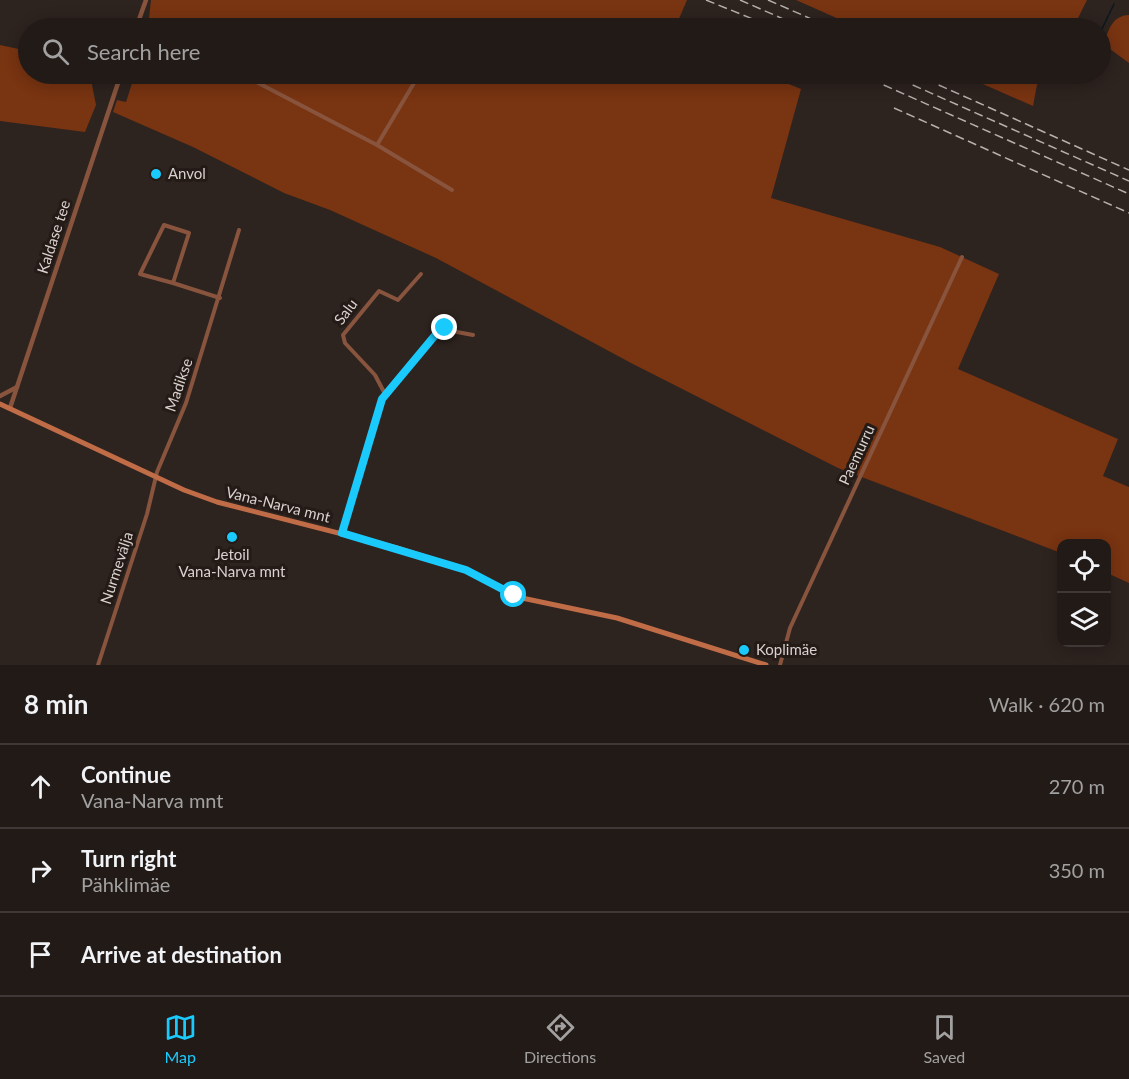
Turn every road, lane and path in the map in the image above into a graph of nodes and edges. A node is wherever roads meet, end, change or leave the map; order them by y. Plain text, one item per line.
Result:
1 (146, 0) edge
2 (139, 18) edge
3 (118, 84) edge
4 (260, 84) edge
5 (413, 84) edge
6 (377, 145) junction
7 (452, 190) dead end
8 (239, 230) dead end
9 (962, 257) dead end
10 (421, 274) dead end
11 (173, 283) junction
12 (220, 298) junction
13 (473, 335) dead end
14 (18, 385) junction
15 (385, 394) junction
16 (0, 396) edge
17 (0, 404) edge
18 (10, 408) junction
19 (156, 477) junction
20 (342, 533) junction
21 (98, 665) edge
22 (766, 665) edge
23 (780, 665) edge

1 - 2 street
3 - 14 street, Kaldase tee
4 - 6 street
5 - 6 street
6 - 7 street
8 - 12 street, Madikse
9 - 23 street, Paemurru
10 - 15 street, Salu
11 - 11 street
11 - 12 street
12 - 19 street, Madikse
13 - 15 street
14 - 16 street
14 - 18 street, Kaldase tee
15 - 20 street
17 - 18 main road, Vana-Narva mnt
18 - 19 main road, Vana-Narva mnt
19 - 20 main road, Vana-Narva mnt
19 - 21 street, Nurmevälja
20 - 22 main road, Vana-Narva mnt

